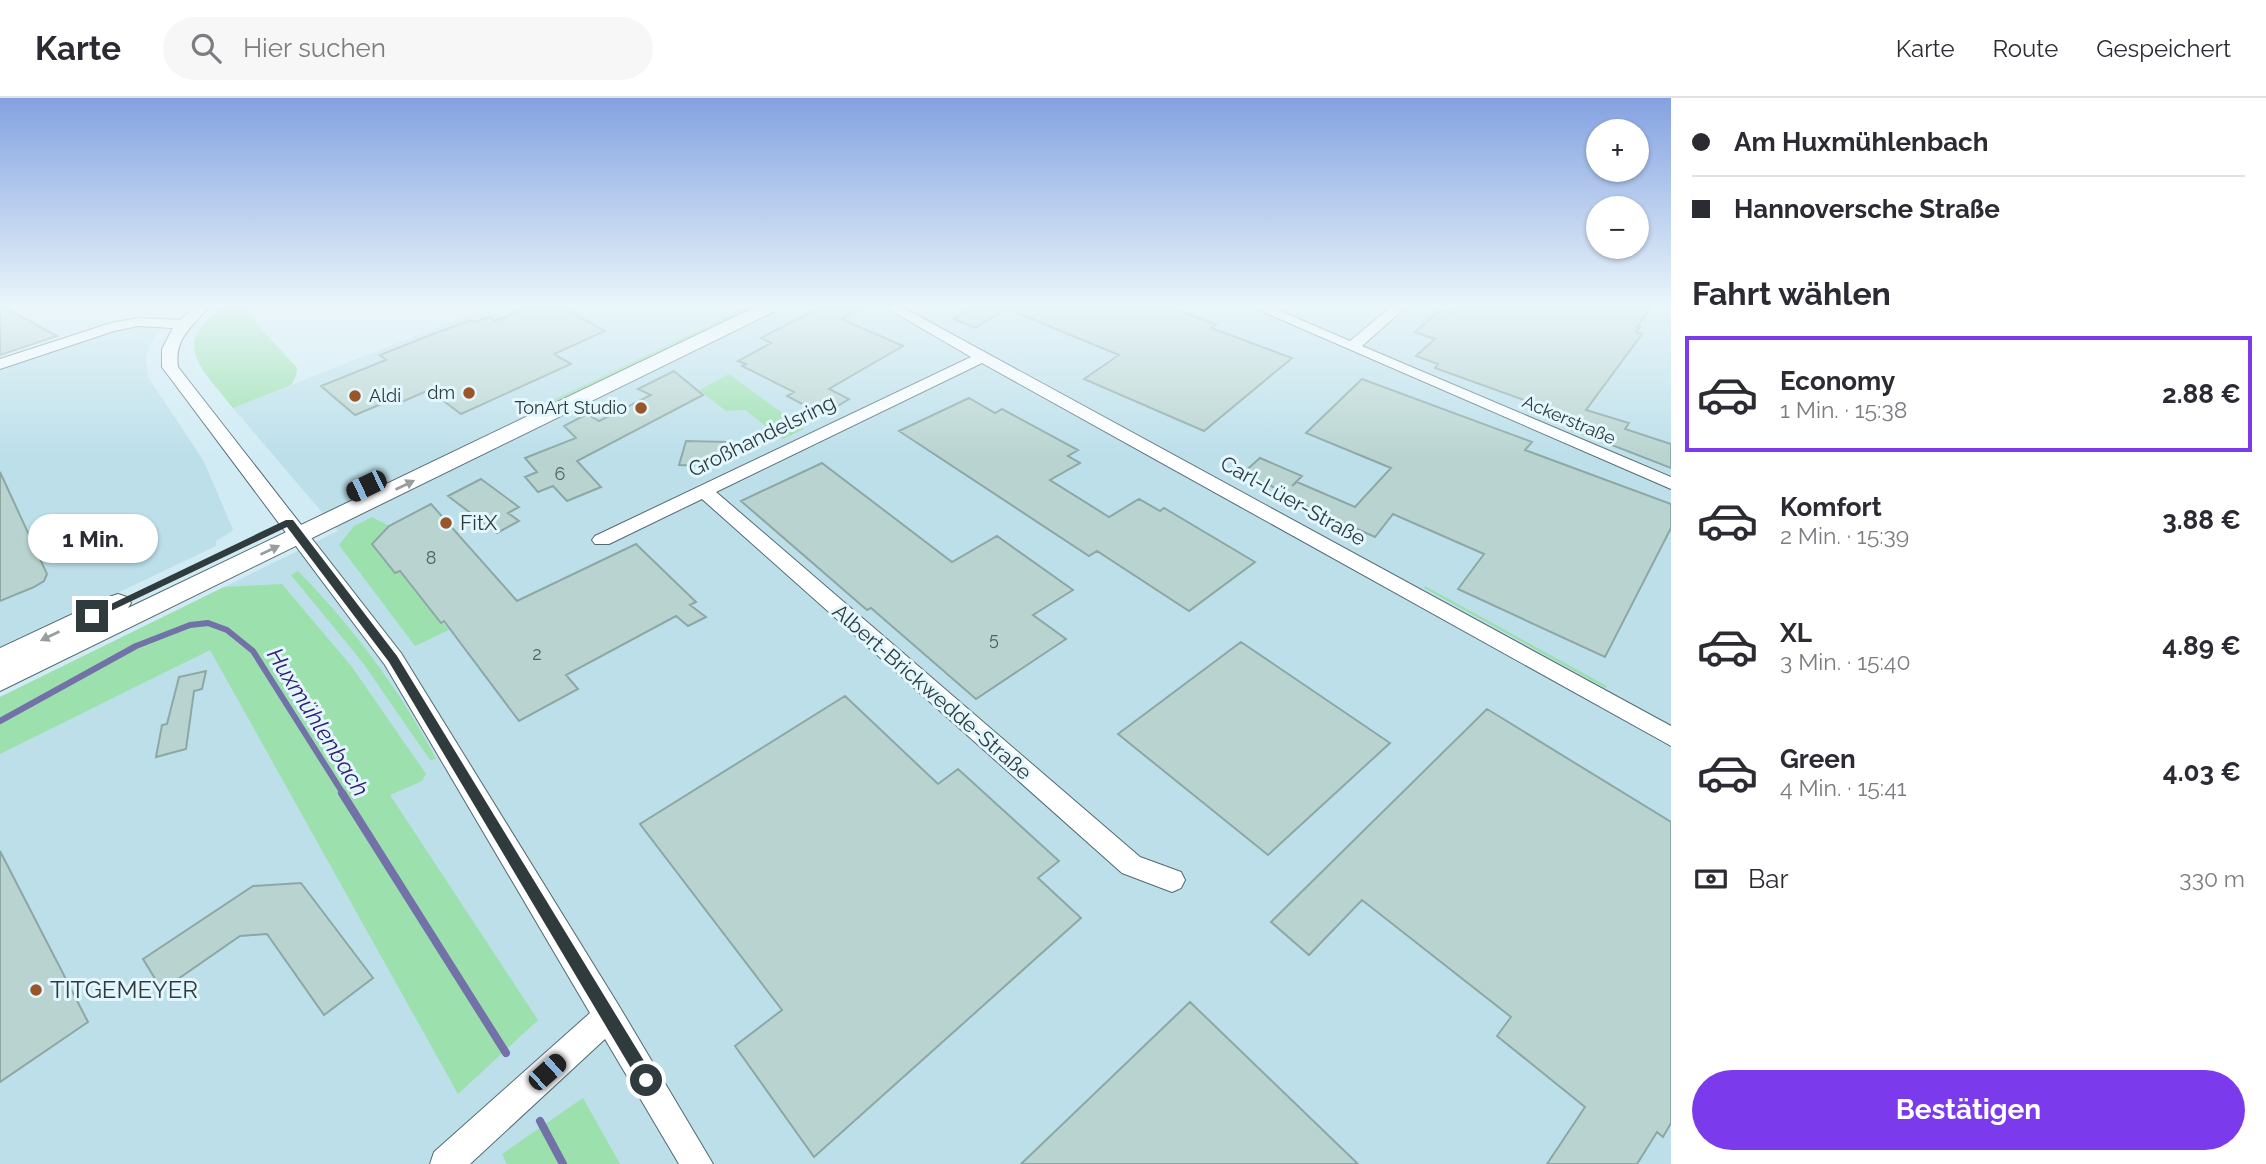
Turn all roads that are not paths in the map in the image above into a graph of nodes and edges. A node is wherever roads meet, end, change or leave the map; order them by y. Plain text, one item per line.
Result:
1 (23, 357) edge
2 (168, 357) edge
3 (640, 357) edge
4 (663, 357) edge
5 (982, 357) joint
6 (1375, 357) edge
7 (0, 364) edge
8 (1671, 484) edge
9 (702, 490) junction
10 (294, 529) junction
11 (602, 540) dead end
12 (0, 660) edge
13 (0, 681) edge
14 (1671, 737) edge
15 (1172, 880) dead end
16 (609, 1016) junction
17 (446, 1164) edge
18 (697, 1164) edge

1 - 7 street
2 - 10 street
3 - 10 main road
10 -> 4 main road
5 - 9 street, Großhandelsring
5 - 14 street, Carl-Lüer-Straße
6 - 8 street, Ackerstraße
9 - 11 street, Großhandelsring
9 - 15 street, Albert-Brickwedde-Straße
10 -> 12 main road
13 -> 10 main road
10 - 16 street
16 - 17 street
16 - 18 street

